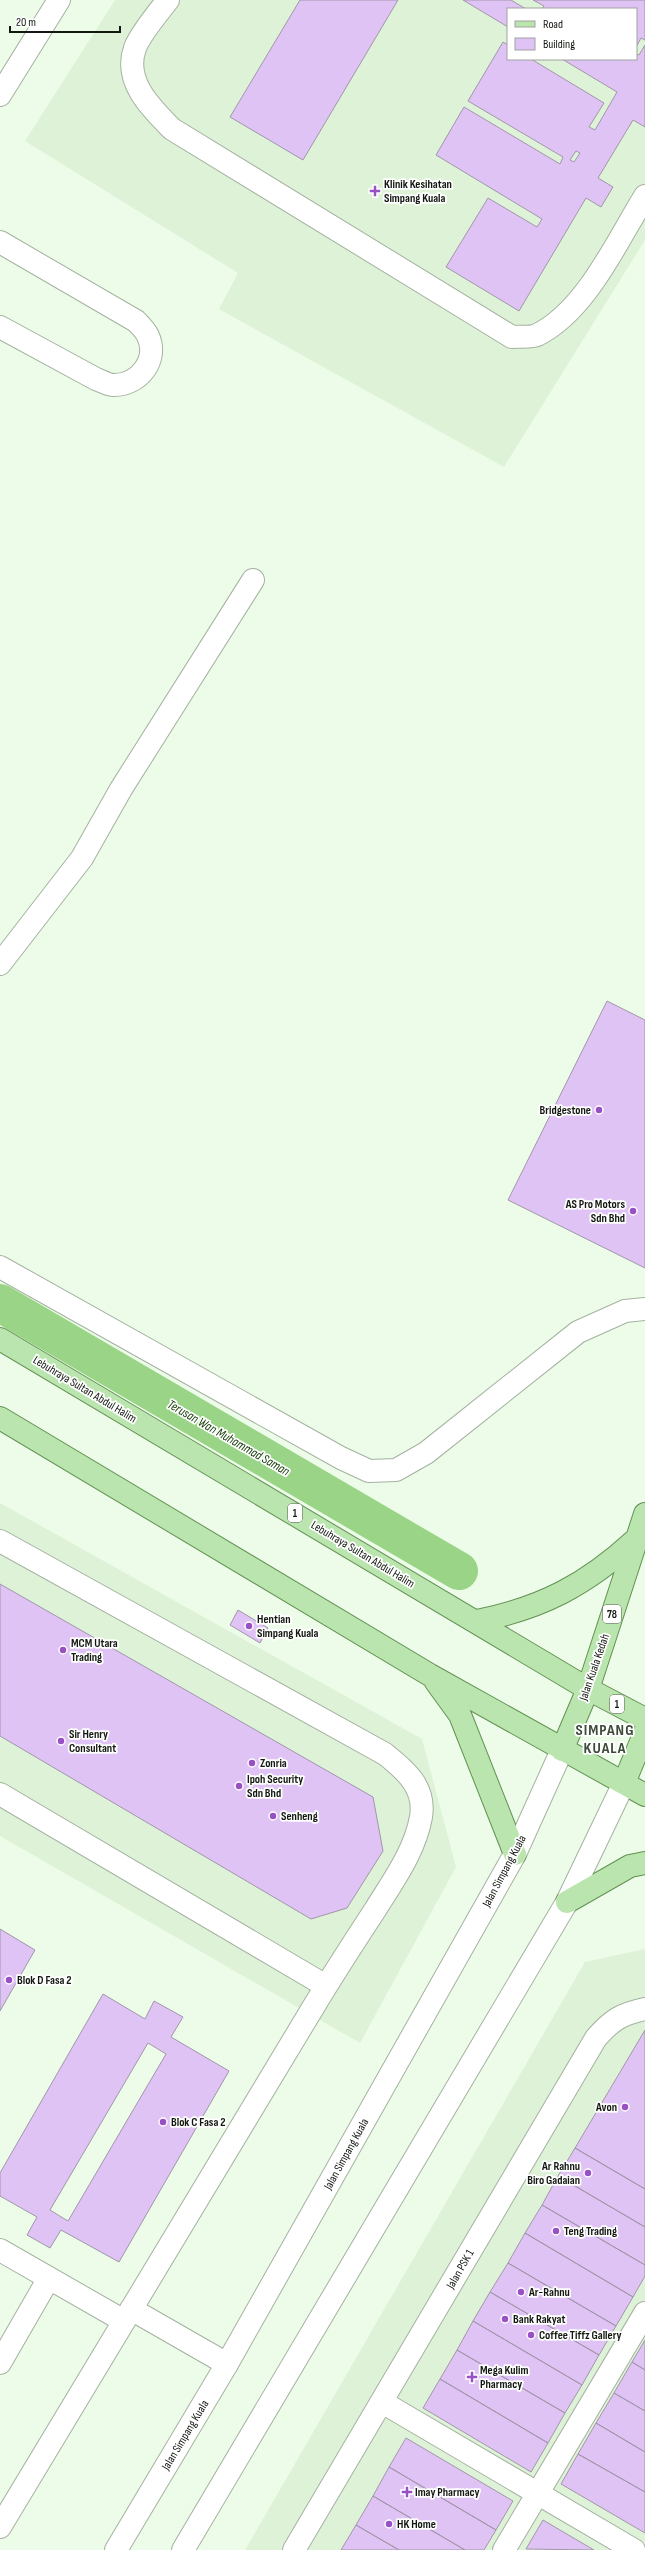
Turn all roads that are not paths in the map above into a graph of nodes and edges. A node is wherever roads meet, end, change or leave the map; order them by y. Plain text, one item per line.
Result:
1 (59, 0) edge
2 (168, 0) edge
3 (0, 95) edge
4 (645, 196) edge
5 (0, 242) edge
6 (0, 327) edge
7 (253, 580) dead end
8 (0, 964) edge
9 (0, 1267) edge
10 (645, 1309) edge
11 (0, 1339) edge
12 (0, 1418) edge
13 (645, 1514) edge
14 (636, 1539) junction
15 (0, 1541) edge
16 (476, 1621) junction
17 (430, 1675) junction
18 (588, 1689) junction
19 (645, 1719) edge
20 (645, 1732) edge
21 (562, 1750) junction
22 (624, 1783) junction
23 (0, 1794) edge
24 (645, 1796) edge
25 (515, 1854) junction
26 (645, 1863) edge
27 (567, 1902) junction
28 (326, 1986) junction
29 (645, 2009) edge
30 (0, 2250) edge
31 (49, 2278) junction
32 (645, 2313) edge
33 (128, 2315) junction
34 (0, 2363) edge
35 (227, 2364) junction
36 (382, 2402) junction
37 (537, 2493) junction
38 (0, 2527) edge
39 (116, 2550) edge
40 (183, 2550) edge
41 (294, 2550) edge
42 (504, 2550) edge
43 (634, 2550) edge

1 - 3 street
2 - 4 street
5 - 6 street
7 - 8 street
9 - 10 street
11 - 16 main road, Lebuhraya Sultan Abdul Halim / 1
12 - 17 main road
13 - 14 main road, Jalan Kuala Kedah / 78
14 - 16 main road
14 - 18 main road, Jalan Kuala Kedah / 78
15 - 28 street
16 - 18 main road, Lebuhraya Sultan Abdul Halim / 1
17 - 21 main road
17 - 25 main road
18 - 19 main road, Lebuhraya Sultan Abdul Halim / 1
18 - 21 main road, Jalan Kuala Kedah / 78
20 - 22 main road
21 - 22 main road
21 - 25 street, Jalan Simpang Kuala
22 - 24 main road
22 - 27 street
23 - 28 street
25 - 35 street, Jalan Simpang Kuala
26 - 27 main road
27 - 40 street
28 - 33 street
29 - 36 street, Jalan PSK 1
30 - 31 street
31 - 33 street
31 - 34 street
32 - 37 street
33 - 35 street
33 - 38 street
35 - 39 street, Jalan Simpang Kuala
36 - 37 street
36 - 41 street, Jalan PSK 1
37 - 42 street
37 - 43 street

